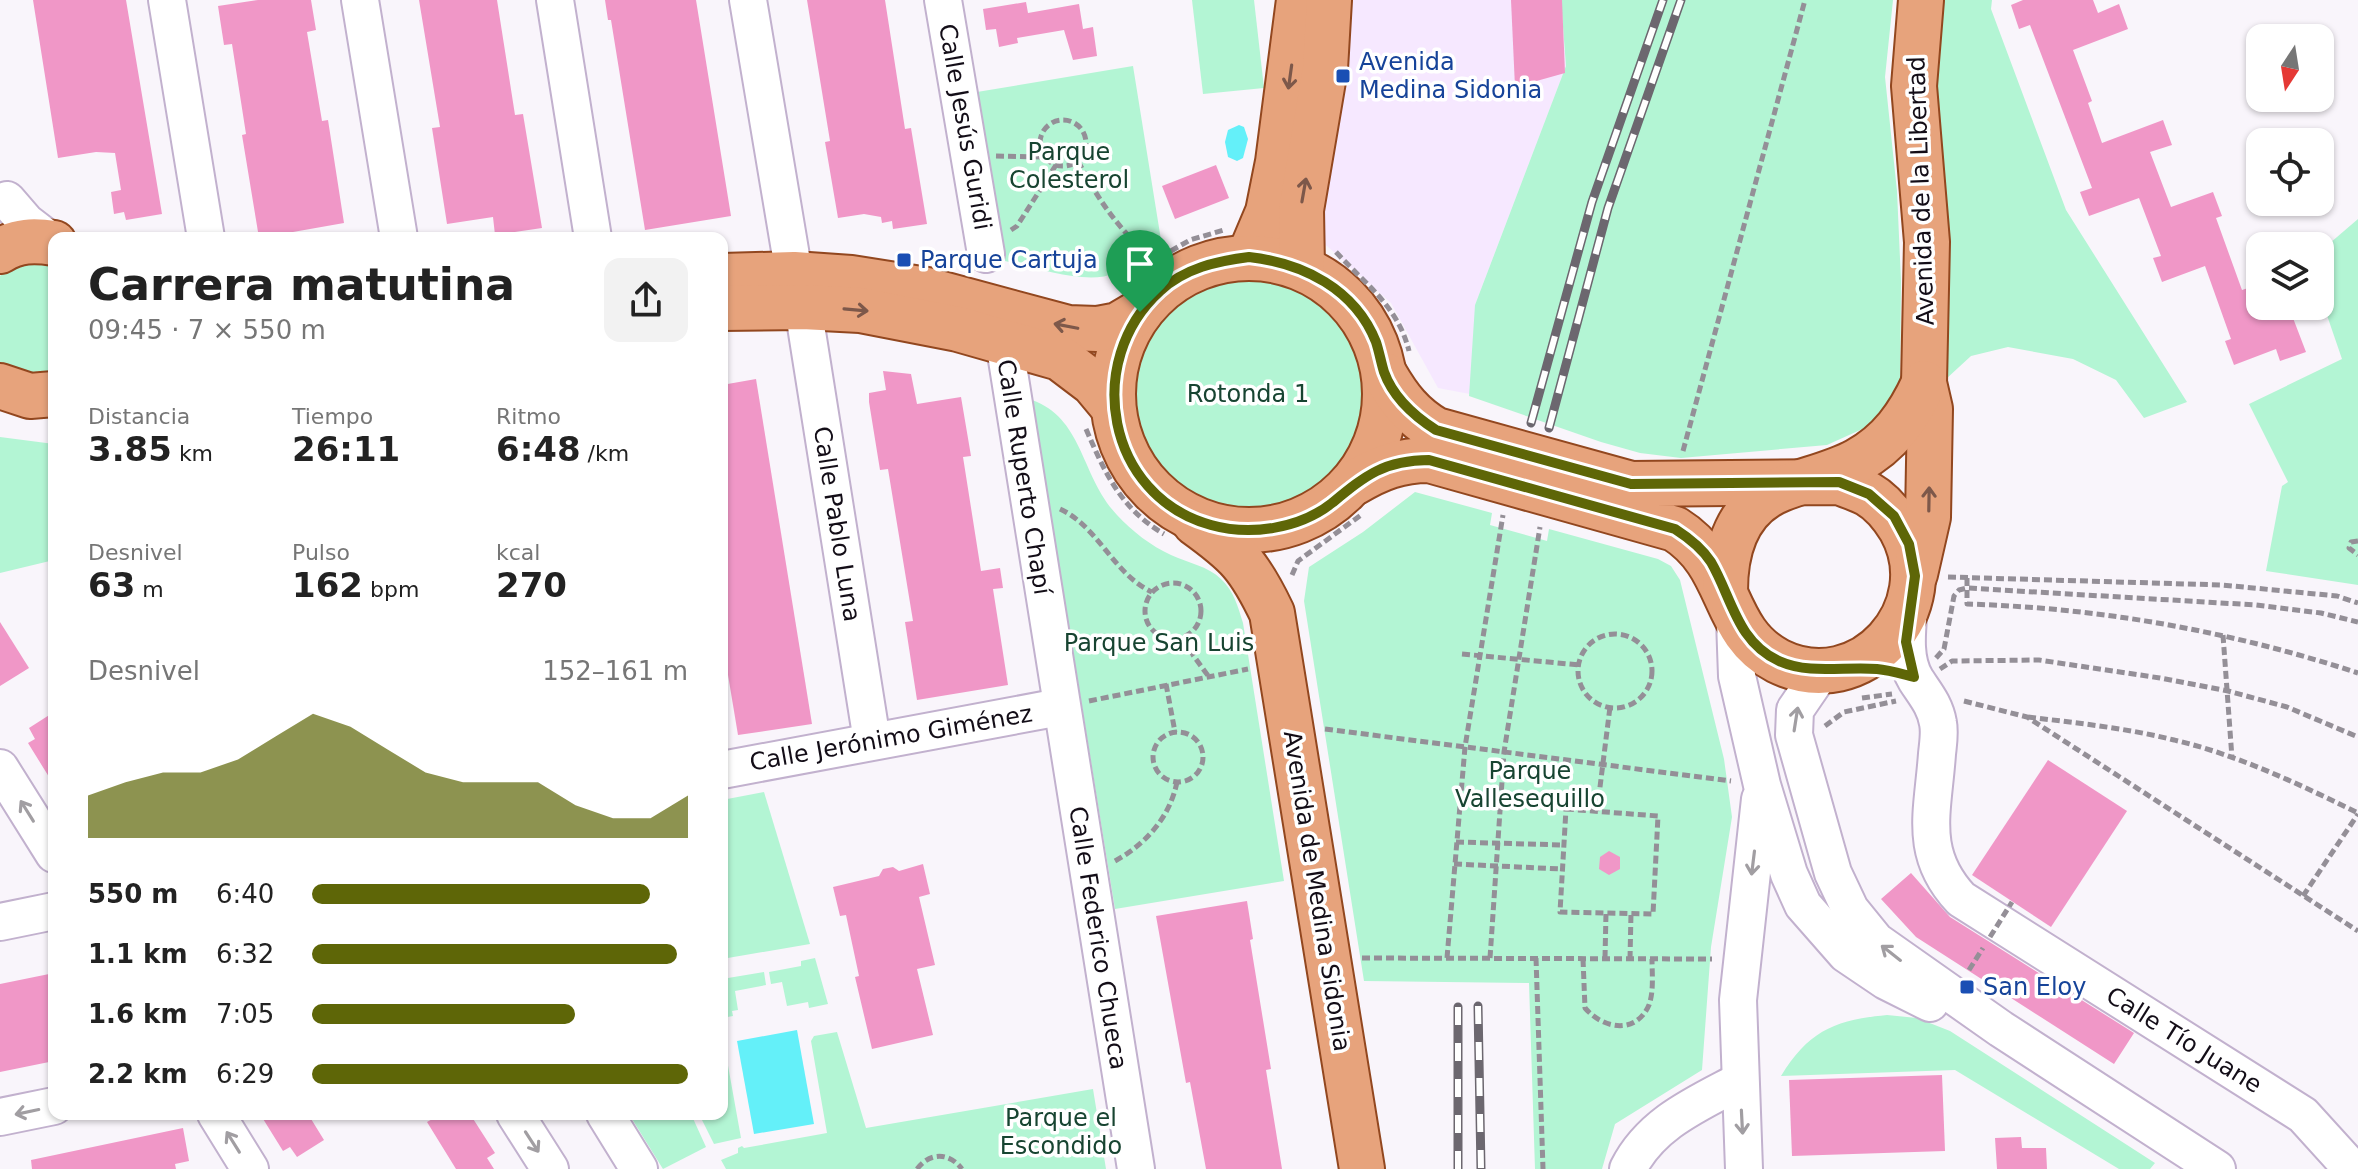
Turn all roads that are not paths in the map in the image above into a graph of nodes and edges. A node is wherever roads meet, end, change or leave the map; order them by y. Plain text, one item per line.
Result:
1 (167, 0) edge
2 (360, 0) edge
3 (555, 0) edge
4 (748, 0) edge
5 (943, 0) edge
6 (1299, 0) edge
7 (1329, 0) edge
8 (1921, 0) edge
9 (2, 201) edge
10 (205, 232) edge
11 (398, 232) edge
12 (592, 232) edge
13 (48, 239) edge
14 (48, 242) edge
15 (1239, 243) junction
16 (986, 249) road end
17 (0, 251) edge
18 (1315, 256) junction
19 (728, 277) edge
20 (798, 290) junction
21 (1131, 300) junction
22 (728, 307) edge
23 (1004, 341) junction
24 (1398, 369) junction
25 (1924, 383) junction
26 (1099, 416) junction
27 (1807, 481) junction
28 (1359, 498) junction
29 (1303, 519) junction
30 (1174, 524) junction
31 (1912, 591) junction
32 (1280, 600) junction
33 (1730, 605) junction
34 (1831, 668) junction
35 (1918, 681) junction
36 (1068, 706) junction
37 (872, 741) junction
38 (0, 768) edge
39 (728, 769) edge
40 (1747, 784) junction
41 (48, 844) edge
42 (48, 912) edge
43 (0, 922) edge
44 (2001, 1029) junction
45 (1740, 1081) junction
46 (48, 1107) edge
47 (0, 1117) edge
48 (220, 1120) edge
49 (519, 1120) edge
50 (609, 1120) edge
51 (250, 1169) edge
52 (550, 1169) edge
53 (639, 1169) edge
54 (1136, 1169) edge
55 (1362, 1169) edge
56 (1628, 1169) edge
57 (1744, 1169) edge
58 (2217, 1169) edge
59 (2352, 1169) edge

1 - 10 street
2 - 11 street
3 - 12 street
4 - 20 street, Calle Pablo Luna
5 - 16 street, Calle Jesús Guridi
6 -> 15 main road
18 -> 7 main road
8 - 25 main road, Avenida de la Libertad
9 - 13 street
14 - 17 main road
15 - 18 main road
15 - 21 main road
18 - 24 main road
19 - 20 main road
21 -> 20 main road
20 - 22 main road
20 -> 23 main road
20 - 37 street, Calle Pablo Luna
21 - 26 main road
23 - 26 main road
23 - 36 street, Calle Ruperto Chapí
24 - 27 main road
24 - 28 main road
25 - 27 main road, Avenida de la Libertad
31 -> 25 main road, Avenida de la Libertad
26 - 30 main road, Avenida de Medina Sidonia
27 - 31 main road
27 - 33 main road
28 - 29 main road
28 - 33 main road
29 - 30 main road
29 - 32 main road, Avenida de Medina Sidonia
30 - 32 main road, Avenida de Medina Sidonia
31 - 34 main road
31 - 35 street, Calle Tío Juane
32 - 55 main road, Avenida de Medina Sidonia
33 - 34 main road
33 - 40 street
34 - 35 street
44 -> 34 street
35 - 59 street, Calle Tío Juane
36 - 37 street, Calle Jerónimo Giménez
36 - 54 street, Calle Federico Chueca
37 - 39 street, Calle Jerónimo Giménez
41 -> 38 street
40 - 44 street
40 -> 45 street
42 - 43 street
44 - 58 street
45 - 56 street
45 -> 57 street
46 -> 47 street
51 -> 48 street
49 -> 52 street
50 - 53 street

